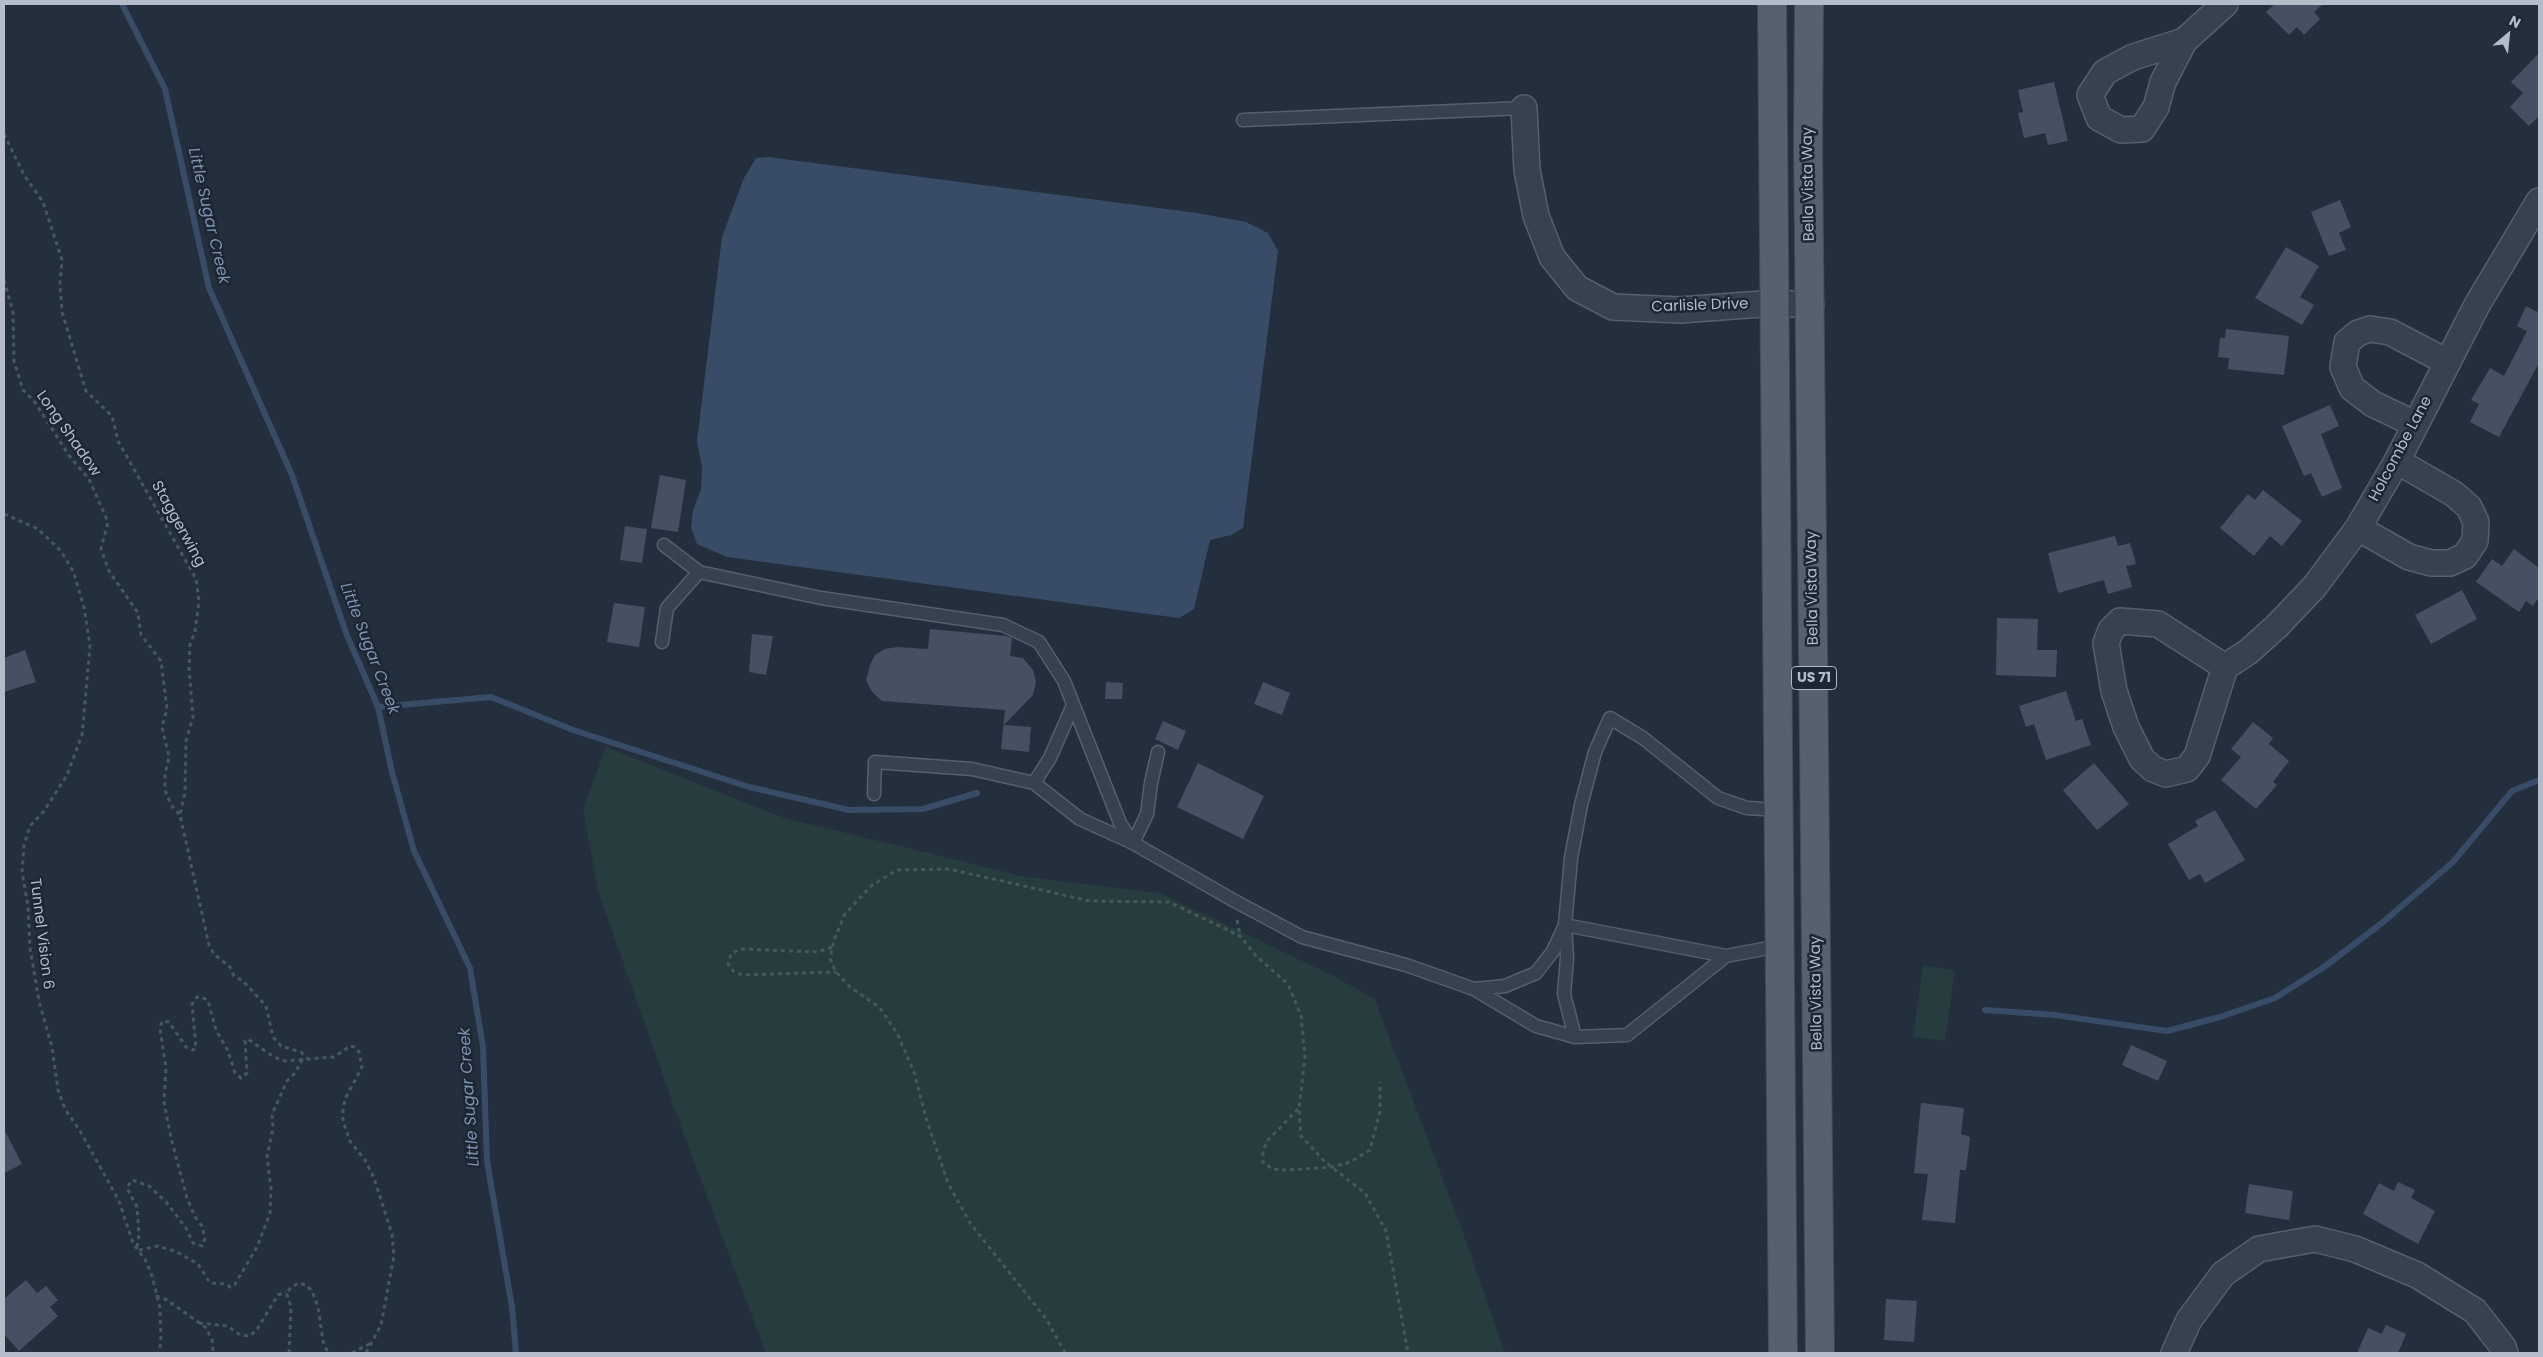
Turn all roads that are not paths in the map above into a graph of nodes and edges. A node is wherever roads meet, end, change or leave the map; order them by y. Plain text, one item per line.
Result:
1 (1772, 4) edge
2 (1809, 4) edge
3 (2225, 4) edge
4 (2184, 41) dead end
5 (1524, 108) joint
6 (1243, 120) dead end
7 (2539, 201) edge
8 (1775, 303) junction
9 (1811, 306) junction
10 (2447, 362) junction
11 (2415, 424) junction
12 (2397, 461) junction
13 (2358, 528) junction
14 (664, 545) dead end
15 (699, 572) junction
16 (662, 642) dead end
17 (2224, 667) junction
18 (1073, 705) junction
19 (1158, 752) dead end
20 (1034, 783) junction
21 (874, 794) dead end
22 (1779, 810) junction
23 (1133, 843) junction
24 (1565, 925) junction
25 (1779, 946) junction
26 (1726, 956) junction
27 (1474, 989) junction
28 (1575, 1037) junction
29 (1782, 1353) edge
30 (1820, 1353) edge
31 (2174, 1353) edge
32 (2505, 1353) edge

1 - 8 main road, US 71
2 - 9 main road, Bella Vista Way / US 71
3 - 4 street
5 - 6 lane
5 - 8 street, Carlisle Drive
7 - 10 street, Holcombe Lane
8 - 9 street, Carlisle Drive
8 - 22 main road, US 71
9 - 30 main road, Bella Vista Way / US 71
10 - 11 street, Holcombe Lane
10 - 11 street
11 - 12 street, Holcombe Lane
12 - 13 street, Holcombe Lane
12 - 13 street
13 - 17 street, Holcombe Lane
14 - 15 lane
15 - 16 lane
15 - 18 lane
17 - 17 street
18 - 20 lane
18 - 23 lane
19 - 23 lane
20 - 21 lane
20 - 23 lane
22 - 24 lane
22 - 25 main road, US 71
23 - 27 lane
24 - 26 lane
24 - 27 lane
24 - 28 lane
25 - 26 lane
25 - 29 main road, US 71
26 - 28 lane
27 - 28 lane
31 - 32 street

